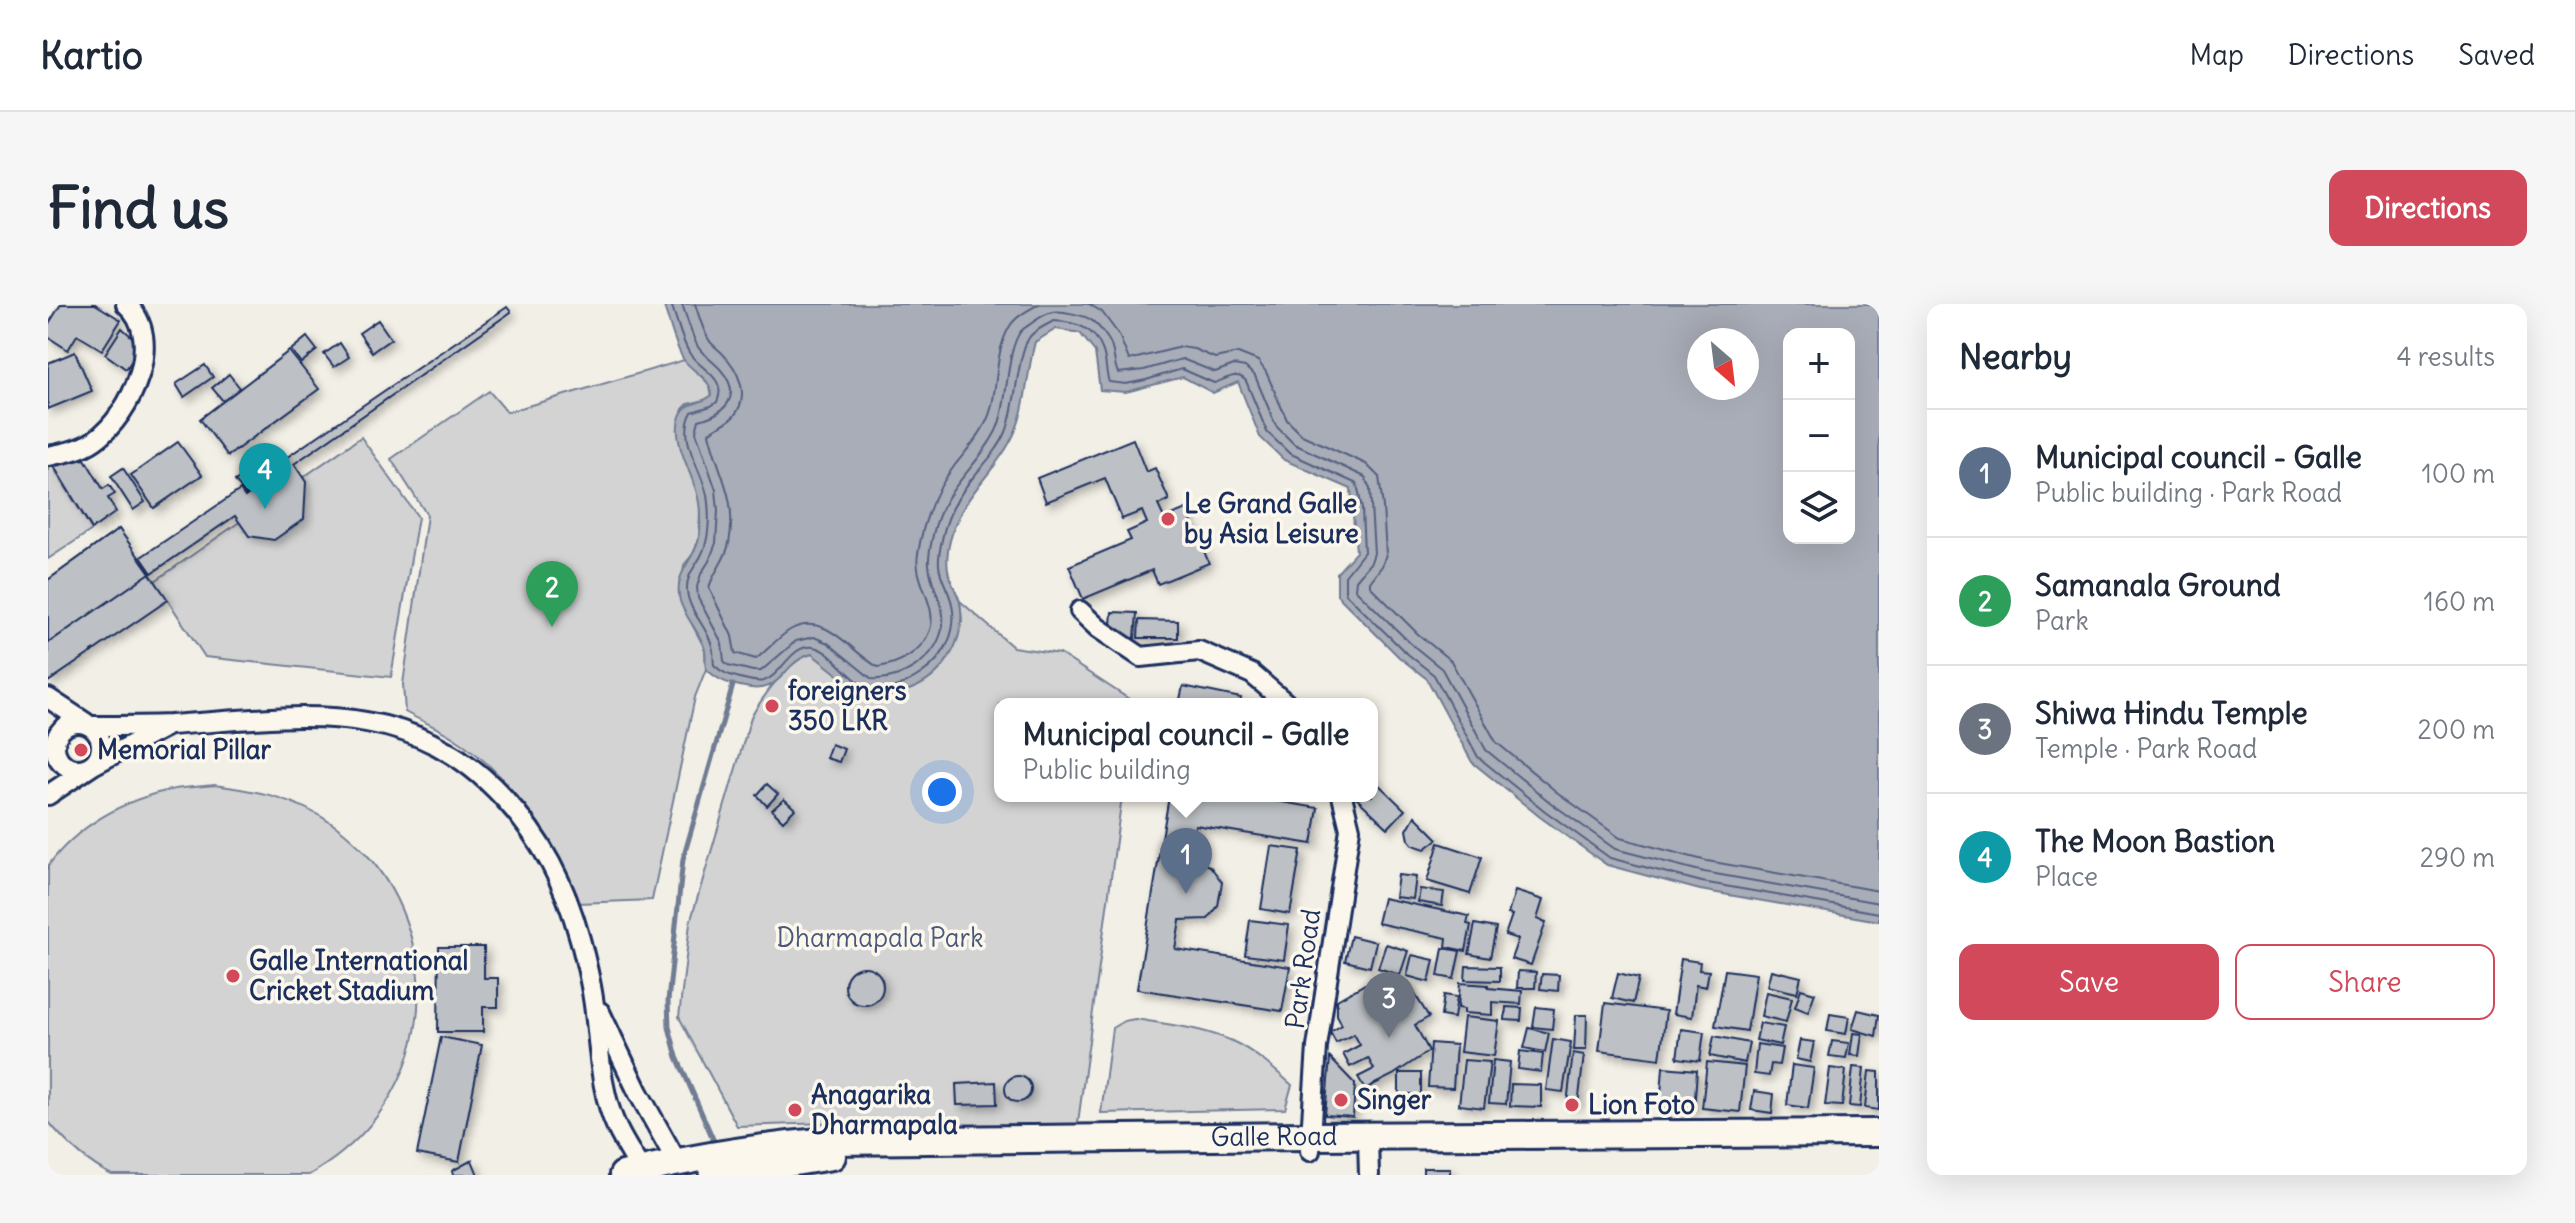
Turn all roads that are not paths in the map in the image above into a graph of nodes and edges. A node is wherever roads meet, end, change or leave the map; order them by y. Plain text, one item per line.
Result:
1 (126, 304) edge
2 (48, 456) edge
3 (1080, 611) dead end
4 (48, 698) edge
5 (1280, 698) edge
6 (48, 721) edge
7 (89, 725) junction
8 (169, 725) junction
9 (53, 748) edge
10 (93, 765) junction
11 (48, 795) edge
12 (1343, 802) edge
13 (593, 999) junction
14 (1879, 1133) edge
15 (1310, 1143) junction
16 (1879, 1150) edge
17 (1368, 1154) edge
18 (714, 1168) edge
19 (656, 1170) edge

1 - 2 street
3 - 5 street
4 - 7 street
6 - 9 street
7 - 8 street
7 - 9 street
7 - 10 street
8 - 10 street
8 - 13 street
9 - 10 street
10 - 11 street
12 - 15 street, Park Road
13 - 19 street
13 - 19 street
14 - 17 highway, Galle Road
15 - 17 highway, Galle Road
15 - 18 highway, Galle Road
16 - 17 highway, Galle Road
18 - 19 highway, Galle Road

